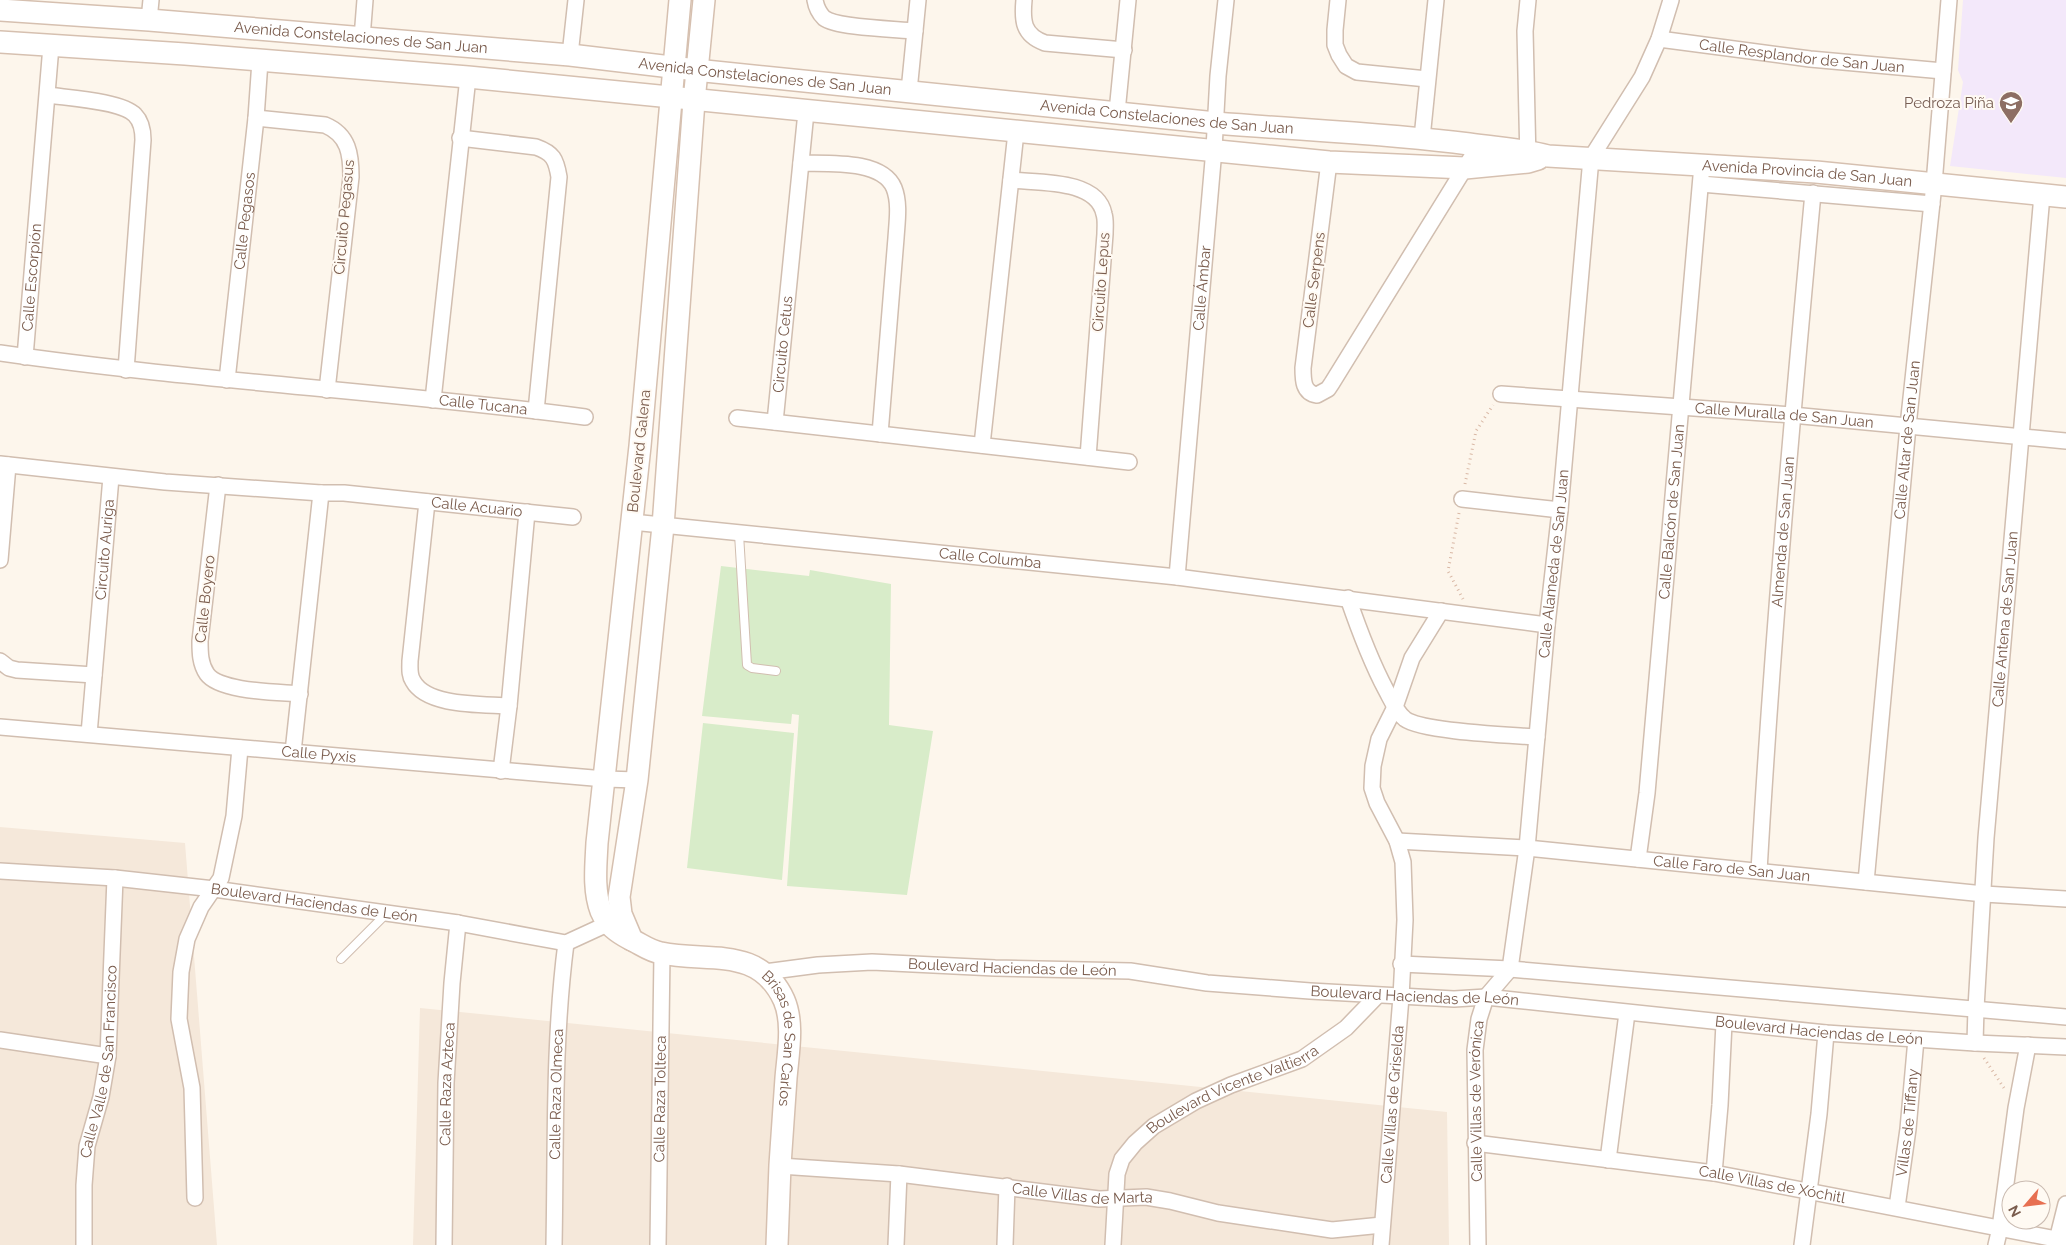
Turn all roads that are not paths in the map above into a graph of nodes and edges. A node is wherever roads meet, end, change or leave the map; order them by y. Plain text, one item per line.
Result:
1 (366, 0) edge
2 (576, 0) edge
3 (680, 0) edge
4 (704, 0) edge
5 (814, 0) edge
6 (918, 0) edge
7 (1024, 0) edge
8 (1128, 0) edge
9 (1226, 0) edge
10 (1338, 0) edge
11 (1436, 0) edge
12 (1528, 0) edge
13 (1671, 0) edge
14 (1948, 0) edge
15 (0, 10) edge
16 (150, 10) edge
17 (915, 31) junction
18 (362, 38) junction
19 (1660, 39) junction
20 (0, 42) edge
21 (51, 46) junction
22 (1124, 50) junction
23 (570, 55) junction
24 (260, 61) junction
25 (674, 68) junction
26 (697, 70) junction
27 (1943, 71) junction
28 (468, 77) junction
29 (1427, 78) junction
30 (909, 92) junction
31 (48, 95) junction
32 (671, 98) junction
33 (694, 101) junction
34 (806, 112) junction
35 (1116, 112) junction
36 (256, 118) junction
37 (1216, 123) junction
38 (1016, 132) junction
39 (460, 138) junction
40 (1422, 138) junction
41 (1479, 145) junction
42 (1214, 149) junction
43 (1528, 157) junction
44 (1591, 158) junction
45 (1330, 162) junction
46 (801, 164) junction
47 (1465, 168) junction
48 (1702, 175) junction
49 (1011, 180) junction
50 (1813, 193) junction
51 (1933, 194) junction
52 (2042, 195) junction
53 (2066, 197) edge
54 (0, 353) edge
55 (25, 357) junction
56 (126, 370) junction
57 (227, 380) junction
58 (327, 390) junction
59 (1501, 394) dead end
60 (433, 400) junction
61 (1570, 400) junction
62 (1680, 406) junction
63 (536, 411) junction
64 (1792, 415) junction
65 (585, 417) dead end
66 (738, 418) dead end
67 (775, 422) junction
68 (1908, 426) junction
69 (880, 434) junction
70 (2021, 436) junction
71 (2066, 441) edge
72 (982, 445) junction
73 (1088, 457) junction
74 (1129, 462) dead end
75 (4, 464) edge
76 (111, 477) junction
77 (218, 485) junction
78 (321, 494) junction
79 (1462, 500) dead end
80 (427, 502) junction
81 (1560, 510) junction
82 (527, 512) junction
83 (573, 517) dead end
84 (632, 522) junction
85 (663, 526) junction
86 (739, 534) junction
87 (0, 560) edge
88 (1177, 577) junction
89 (1348, 598) junction
90 (1442, 611) junction
91 (1547, 624) junction
92 (0, 661) edge
93 (776, 672) dead end
94 (94, 675) junction
95 (300, 694) junction
96 (509, 706) junction
97 (1395, 706) junction
98 (0, 727) edge
99 (89, 734) junction
100 (1537, 737) junction
101 (240, 748) junction
102 (293, 752) junction
103 (501, 770) junction
104 (605, 780) junction
105 (637, 780) junction
106 (1397, 841) junction
107 (1527, 848) junction
108 (1638, 859) junction
109 (1759, 870) junction
110 (0, 871) edge
111 (115, 878) junction
112 (1866, 882) junction
113 (214, 890) junction
114 (1984, 894) junction
115 (2066, 899) edge
116 (598, 902) joint
117 (386, 913) junction
118 (616, 913) junction
119 (458, 923) junction
120 (566, 943) junction
121 (662, 954) junction
122 (341, 959) dead end
123 (1401, 964) junction
124 (1510, 969) junction
125 (765, 972) junction
126 (1377, 996) junction
127 (1401, 997) junction
128 (1486, 997) junction
129 (1976, 1008) junction
130 (1627, 1013) junction
131 (2066, 1017) edge
132 (1724, 1023) junction
133 (1826, 1032) junction
134 (1916, 1039) junction
135 (0, 1040) edge
136 (1975, 1043) junction
137 (2028, 1045) junction
138 (2066, 1047) edge
139 (108, 1056) junction
140 (1476, 1144) junction
141 (1608, 1160) junction
142 (780, 1166) junction
143 (1714, 1172) junction
144 (899, 1174) junction
145 (1007, 1186) junction
146 (1808, 1191) junction
147 (195, 1198) dead end
148 (1114, 1199) junction
149 (2066, 1204) edge
150 (1897, 1207) junction
151 (1382, 1225) junction
152 (2000, 1228) junction
153 (2062, 1241) edge
154 (84, 1245) edge
155 (444, 1245) edge
156 (554, 1245) edge
157 (658, 1245) edge
158 (777, 1245) edge
159 (896, 1245) edge
160 (1005, 1245) edge
161 (1113, 1245) edge
162 (1381, 1245) edge
163 (1478, 1245) edge
164 (1802, 1245) edge
165 (1996, 1245) edge

1 - 18 street
2 - 23 street
3 - 25 street, Boulevard Galena
4 - 26 street, Boulevard Galena
5 - 17 street
6 - 17 street
7 - 22 street
8 - 22 street
9 - 37 street, Calle Ámbar
10 - 29 street
11 - 29 street
12 - 43 street
13 - 19 street
14 - 27 street, Calle Altar de San Juan
15 - 16 street, Avenida Constelaciones de San Juan
16 - 18 street, Avenida Constelaciones de San Juan
17 - 30 street
18 - 23 street, Avenida Constelaciones de San Juan
19 - 27 street, Calle Resplandor de San Juan
19 - 44 street
20 - 21 street, Avenida Constelaciones de San Juan
21 - 24 street, Avenida Constelaciones de San Juan
21 - 31 street, Calle Escorpión
22 - 35 street
23 - 25 street, Avenida Constelaciones de San Juan
24 - 28 street, Avenida Constelaciones de San Juan
24 - 36 street, Calle Pegasos
25 - 26 street, Avenida Constelaciones de San Juan
25 - 32 street, Boulevard Galena
26 - 30 street, Avenida Constelaciones de San Juan
26 - 33 street, Boulevard Galena
27 - 51 street, Calle Altar de San Juan
28 - 32 street, Avenida Constelaciones de San Juan
28 - 39 street, Calle Tucana
29 - 40 street
30 - 35 street, Avenida Constelaciones de San Juan
31 - 55 street, Calle Escorpión
31 - 56 street
32 - 33 street, Avenida Constelaciones de San Juan
32 - 84 street, Boulevard Galena
33 - 34 street, Avenida Constelaciones de San Juan
33 - 85 street, Boulevard Galena
34 - 38 street, Avenida Constelaciones de San Juan
34 - 46 street, Circuito Cetus
35 - 37 street, Avenida Constelaciones de San Juan
36 - 57 street, Calle Pegasos
36 - 58 street, Circuito Pegasus
37 - 40 street, Avenida Constelaciones de San Juan
37 - 42 street, Calle Ámbar
38 - 42 street, Avenida Constelaciones de San Juan
38 - 49 street
39 - 60 street, Calle Tucana
39 - 63 street, Calle Tucana
40 - 41 street, Avenida Constelaciones de San Juan
41 - 43 street, Avenida Constelaciones de San Juan
41 - 47 street
42 - 45 street, Avenida Constelaciones de San Juan
42 - 88 street, Calle Ámbar
43 - 44 street, Avenida Provincia de San Juan
43 - 47 street, Avenida Constelaciones de San Juan
44 - 48 street, Avenida Provincia de San Juan
44 - 61 street, Calle Alameda de San Juan
45 - 47 street, Avenida Constelaciones de San Juan
45 - 47 street, Calle Serpens
46 - 67 street, Circuito Cetus
46 - 69 street
48 - 50 street
48 - 51 street, Avenida Provincia de San Juan
48 - 62 street, Calle Balcón de San Juan
49 - 72 street
49 - 73 street, Circuito Lepus
50 - 51 street
50 - 64 street, Almenda de San Juan
51 - 52 street, Avenida Provincia de San Juan
51 - 68 street, Calle Altar de San Juan
52 - 53 street, Avenida Provincia de San Juan
52 - 70 street, Calle Antena de San Juan
54 - 55 street
55 - 56 street
56 - 57 street
57 - 58 street
58 - 60 street
59 - 61 street, Calle Muralla de San Juan
60 - 63 street, Calle Tucana
61 - 62 street, Calle Muralla de San Juan
61 - 81 street, Calle Alameda de San Juan
62 - 64 street, Calle Muralla de San Juan
62 - 108 street, Calle Balcón de San Juan
63 - 65 street
64 - 68 street, Calle Muralla de San Juan
64 - 109 street, Almenda de San Juan
66 - 67 street
67 - 69 street
68 - 70 street, Calle Muralla de San Juan
68 - 112 street, Calle Altar de San Juan
69 - 72 street
70 - 71 street, Calle Muralla de San Juan
70 - 114 street, Calle Antena de San Juan
72 - 73 street
73 - 74 street
75 - 76 street
75 - 87 street
76 - 77 street
76 - 94 street, Circuito Auriga
77 - 78 street
77 - 95 street, Calle Boyero
78 - 80 street
78 - 95 street
79 - 81 street
80 - 82 street, Calle Acuario
80 - 96 street, Calle Acuario
81 - 91 street, Calle Alameda de San Juan
82 - 83 street
82 - 96 street, Calle Acuario
84 - 85 street, Calle Columba
84 - 104 street, Boulevard Galena
85 - 86 street, Calle Columba
85 - 105 street, Boulevard Galena
86 - 88 street, Calle Columba
86 - 93 lane
88 - 89 street, Calle Columba
89 - 90 street, Calle Columba
89 - 97 street
90 - 91 street, Calle Columba
90 - 97 street, Calle Villas de Griselda
91 - 100 street, Calle Alameda de San Juan
92 - 94 street
94 - 99 street, Circuito Auriga
95 - 102 street
96 - 103 street, Calle Acuario
97 - 100 street
97 - 106 street, Calle Villas de Griselda
98 - 99 street, Calle Pyxis
99 - 101 street, Calle Pyxis
100 - 107 street, Calle Alameda de San Juan
101 - 102 street, Calle Pyxis
101 - 113 street
102 - 103 street, Calle Pyxis
103 - 104 street, Calle Pyxis
104 - 105 street, Calle Pyxis
104 - 116 street, Boulevard Galena
105 - 118 street, Boulevard Galena
106 - 107 street, Calle Faro de San Juan
106 - 123 street, Calle Villas de Griselda
107 - 108 street, Calle Faro de San Juan
107 - 124 street, Calle Alameda de San Juan
108 - 109 street, Calle Faro de San Juan
109 - 112 street, Calle Faro de San Juan
110 - 111 street, Boulevard Haciendas de León
111 - 113 street, Boulevard Haciendas de León
111 - 139 street, Calle Valle de San Francisco
112 - 114 street, Calle Faro de San Juan
113 - 117 street, Boulevard Haciendas de León
113 - 147 street
114 - 115 street, Calle Faro de San Juan
114 - 129 street, Calle Antena de San Juan
116 - 118 street, Brisas de San Carlos
117 - 119 street, Boulevard Haciendas de León
117 - 122 lane
118 - 120 street
118 - 121 street, Brisas de San Carlos
119 - 120 street, Boulevard Haciendas de León
119 - 155 street, Calle Raza Azteca
120 - 156 street, Calle Raza Olmeca
121 - 125 street, Brisas de San Carlos
121 - 157 street, Calle Raza Tolteca
123 - 124 street, Boulevard Haciendas de León
123 - 127 street, Calle Villas de Griselda
124 - 128 street, Calle Villas de Verónica
124 - 129 street, Boulevard Haciendas de León
125 - 126 street, Boulevard Haciendas de León
125 - 142 street, Brisas de San Carlos
126 - 127 street, Boulevard Haciendas de León
126 - 148 street, Boulevard Vicente Valtierra
127 - 128 street, Boulevard Haciendas de León
127 - 151 street, Calle Villas de Griselda
128 - 130 street, Boulevard Haciendas de León
128 - 140 street, Calle Villas de Verónica
129 - 131 street, Boulevard Haciendas de León
129 - 136 street, Calle Antena de San Juan
130 - 132 street, Boulevard Haciendas de León
130 - 141 street
132 - 133 street, Boulevard Haciendas de León
132 - 143 street
133 - 134 street, Boulevard Haciendas de León
133 - 146 street
134 - 136 street, Boulevard Haciendas de León
134 - 150 street, Villas de Tiffany
135 - 139 street
136 - 137 street, Boulevard Haciendas de León
137 - 138 street, Boulevard Haciendas de León
137 - 152 street
139 - 154 street, Calle Valle de San Francisco
140 - 141 street, Calle Villas de Xóchitl
140 - 163 street, Calle Villas de Verónica
141 - 143 street, Calle Villas de Xóchitl
142 - 144 street, Calle Villas de Marta
142 - 158 street, Brisas de San Carlos
143 - 146 street, Calle Villas de Xóchitl
144 - 145 street, Calle Villas de Marta
144 - 159 street
145 - 148 street, Calle Villas de Marta
145 - 160 street
146 - 150 street, Calle Villas de Xóchitl
146 - 164 street
148 - 151 street, Calle Villas de Marta
148 - 161 street, Boulevard Vicente Valtierra
149 - 153 street
150 - 152 street, Calle Villas de Xóchitl
151 - 162 street, Calle Villas de Griselda
152 - 153 street, Calle Villas de Xóchitl
152 - 165 street

